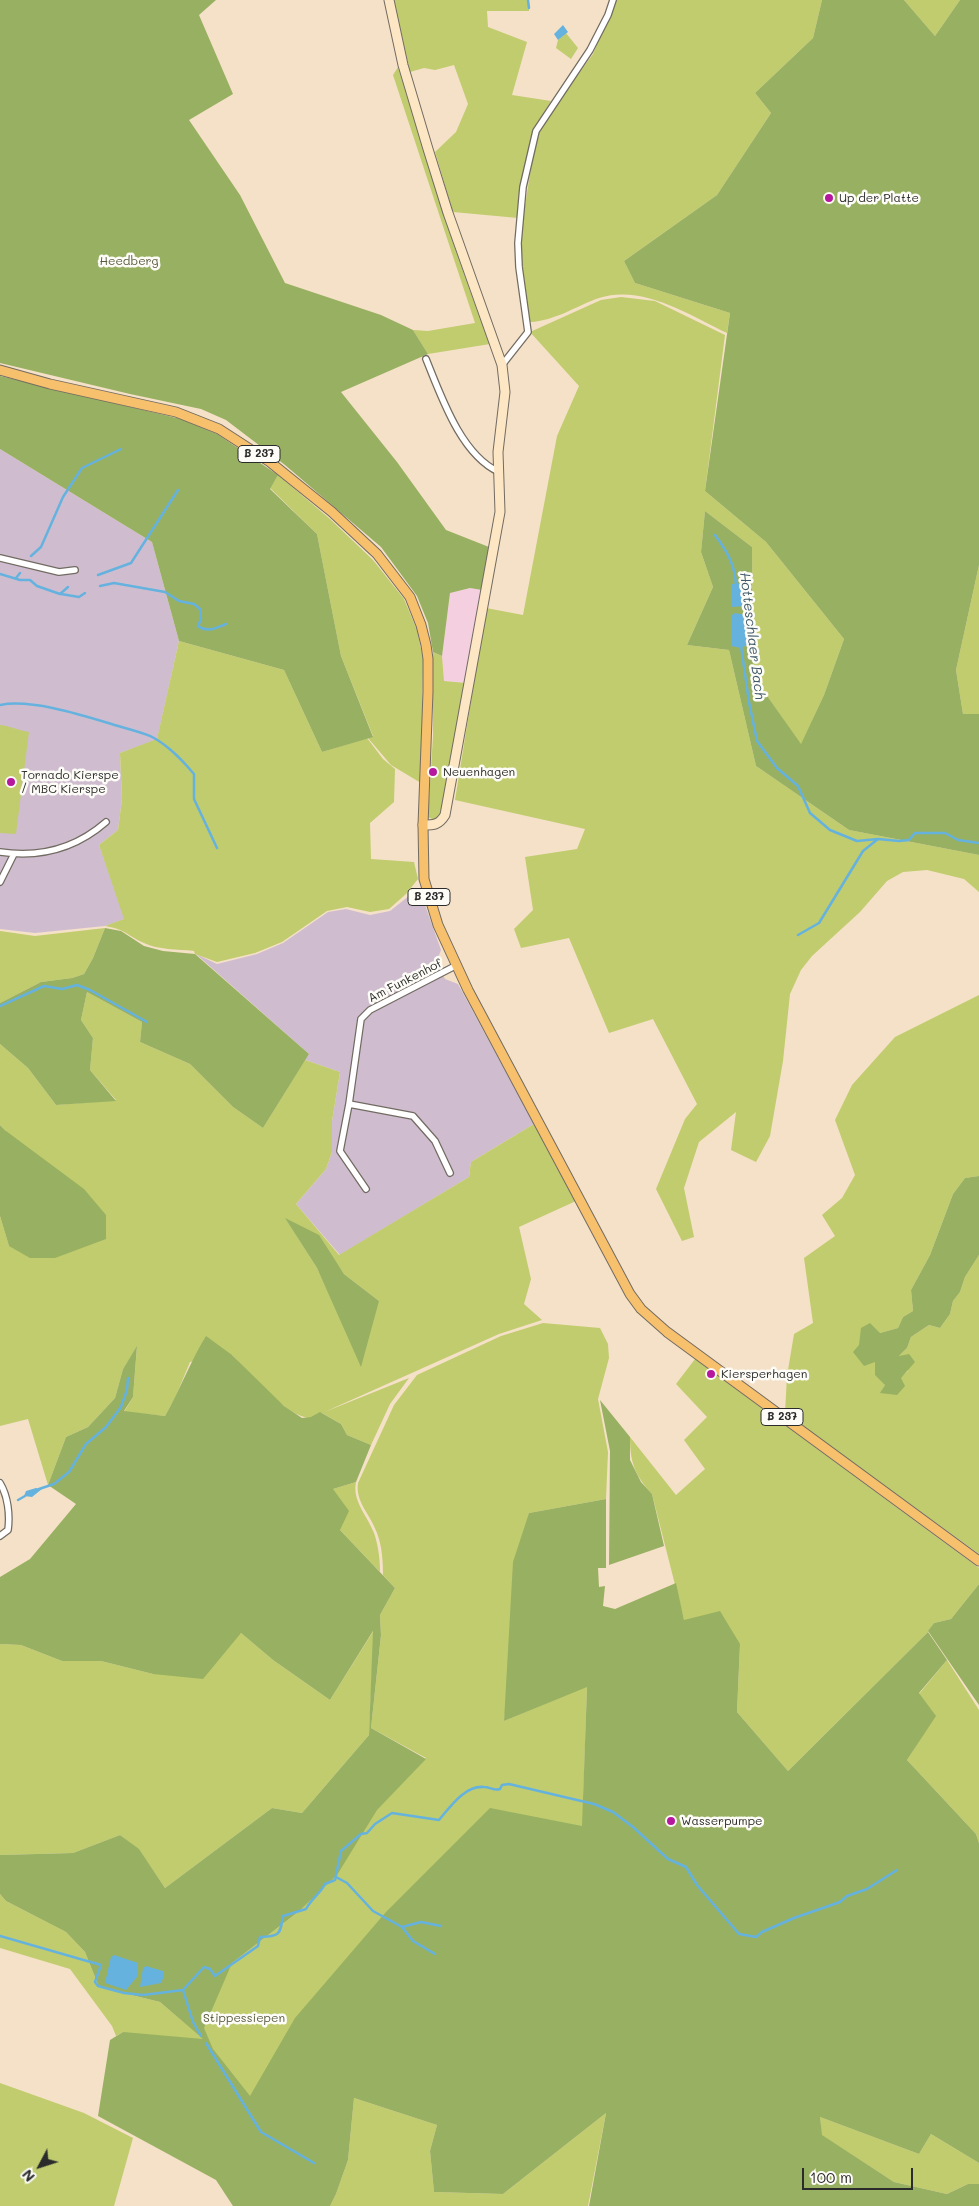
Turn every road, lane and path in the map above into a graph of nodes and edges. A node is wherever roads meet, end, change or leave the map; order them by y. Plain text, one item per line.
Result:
1 (389, 0) edge
2 (613, 0) edge
3 (426, 359) dead end
4 (502, 365) junction
5 (0, 370) edge
6 (499, 472) junction
7 (0, 558) edge
8 (75, 570) dead end
9 (106, 822) dead end
10 (422, 825) junction
11 (0, 852) edge
12 (14, 854) junction
13 (0, 882) edge
14 (457, 966) junction
15 (350, 1104) junction
16 (450, 1173) dead end
17 (366, 1189) dead end
18 (0, 1483) edge
19 (0, 1536) edge
20 (979, 1561) edge

1 - 4 street
2 - 4 street
3 - 6 street
4 - 6 street
5 - 10 main road, B 237
6 - 10 street
7 - 8 street
9 - 12 street
10 - 14 main road, B 237
11 - 12 street
12 - 13 street
14 - 15 street, Am Funkenhof
14 - 20 main road, B 237
15 - 16 street
15 - 17 street, Am Funkenhof
18 - 19 street

